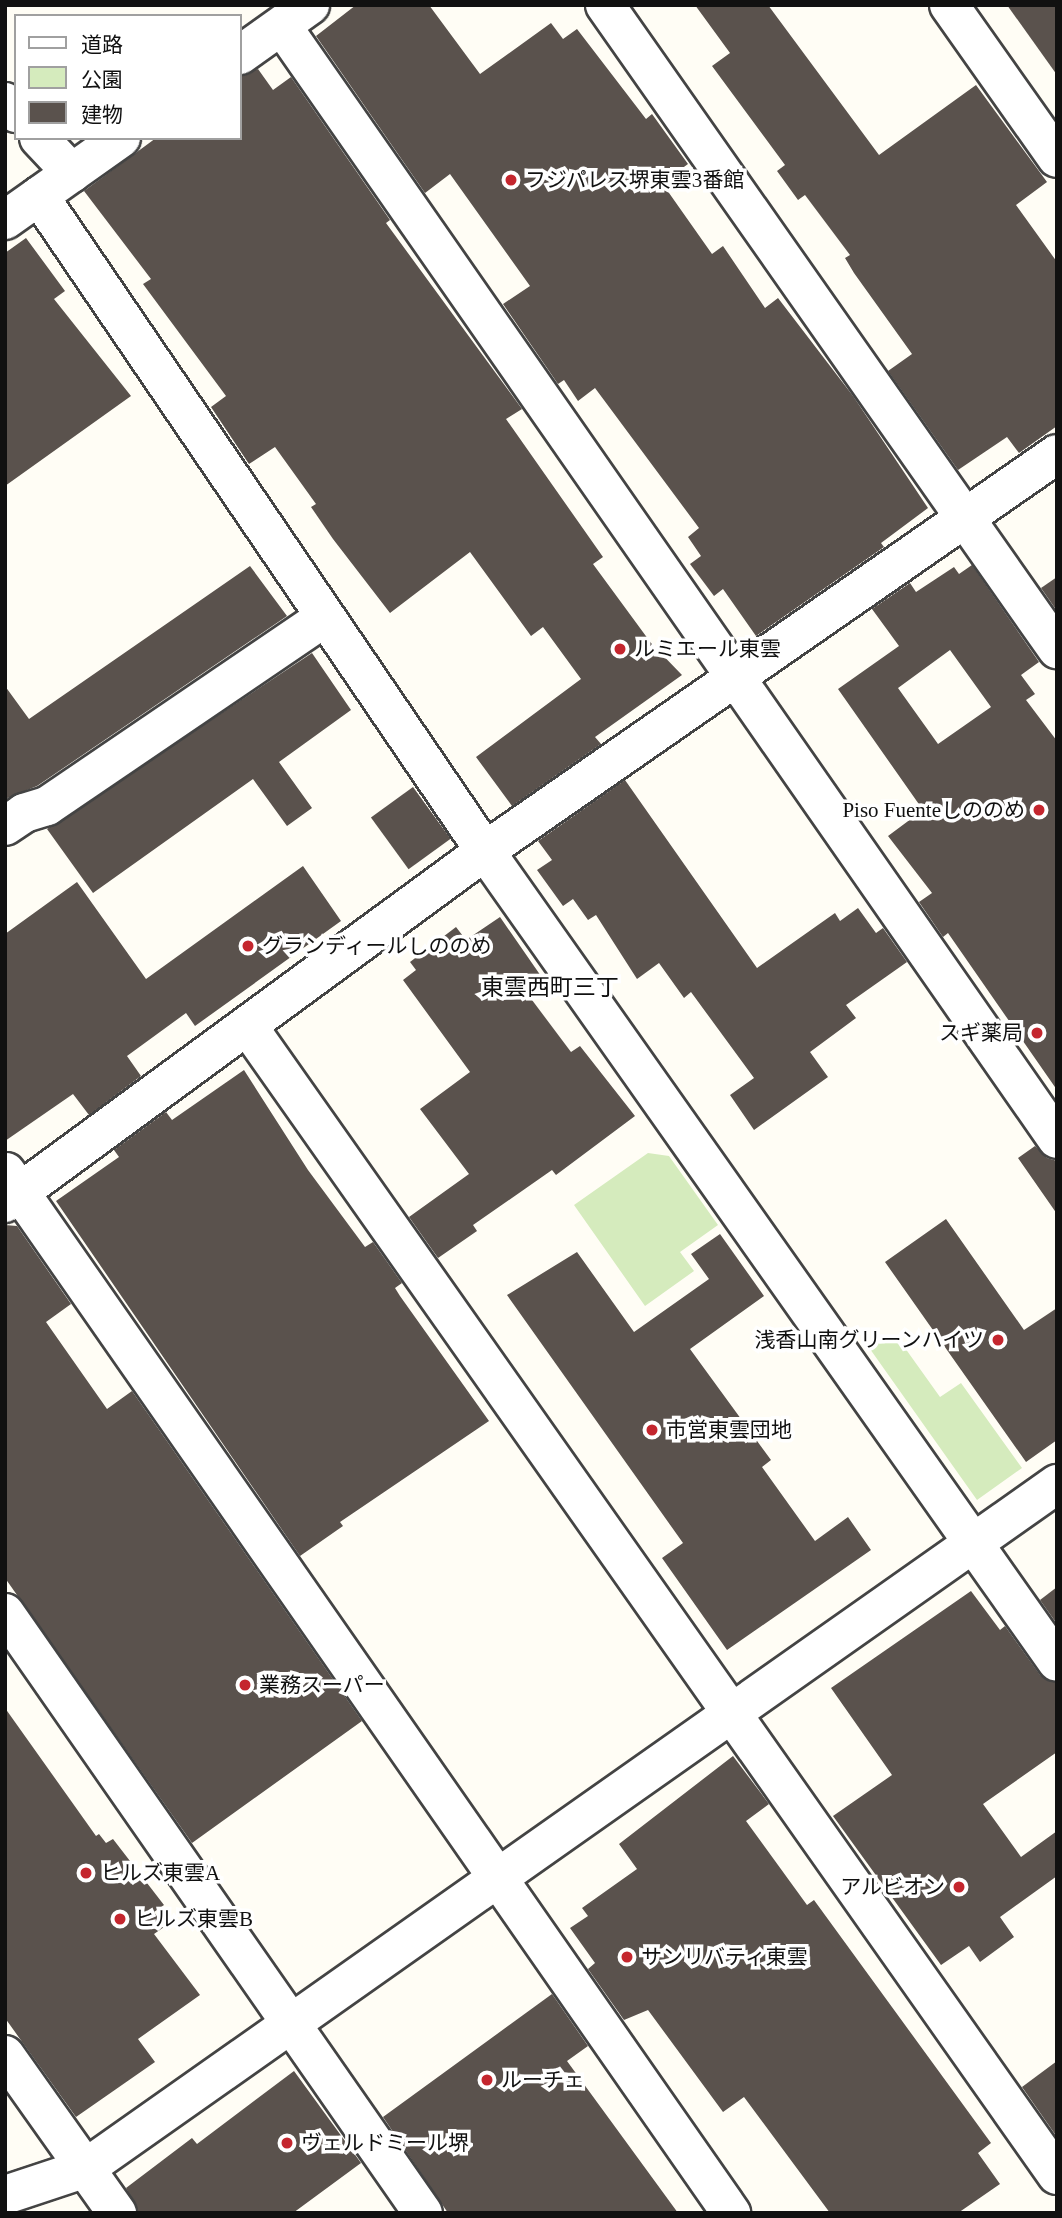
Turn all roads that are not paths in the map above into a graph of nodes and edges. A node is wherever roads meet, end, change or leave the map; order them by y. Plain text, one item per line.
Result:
1 (605, 5) edge
2 (949, 5) edge
3 (296, 15) edge
4 (242, 54) edge
5 (41, 140) edge
6 (118, 140) edge
7 (1057, 158) edge
8 (72, 173) junction
9 (39, 196) junction
10 (5, 220) edge
11 (1057, 454) edge
12 (963, 519) junction
13 (325, 617) junction
14 (1057, 649) edge
15 (736, 677) junction
16 (5, 827) edge
17 (485, 851) junction
18 (248, 1028) junction
19 (1057, 1139) edge
20 (10, 1189) edge
21 (1057, 1484) edge
22 (974, 1543) junction
23 (5, 1613) edge
24 (1057, 1661) edge
25 (732, 1713) junction
26 (497, 1878) junction
27 (293, 2022) junction
28 (5, 2055) edge
29 (86, 2168) junction
30 (1057, 2175) edge
31 (5, 2195) edge
32 (117, 2213) edge
33 (423, 2213) edge
34 (731, 2213) edge

1 - 12 street
2 - 7 street
3 - 4 street
3 - 15 street
5 - 8 street
6 - 8 street
8 - 9 street
9 - 10 street
9 - 13 street
11 - 12 street
12 - 14 street
12 - 15 street
13 - 16 street
13 - 17 street
15 - 17 street
15 - 19 street
17 - 18 street
17 - 22 street
18 - 20 street
18 - 25 street
20 - 26 street
21 - 22 street
22 - 24 street
22 - 25 street
23 - 27 street
25 - 26 street
25 - 30 street
26 - 27 street
26 - 34 street
27 - 29 street
27 - 33 street
28 - 29 street
29 - 31 street
29 - 32 street

